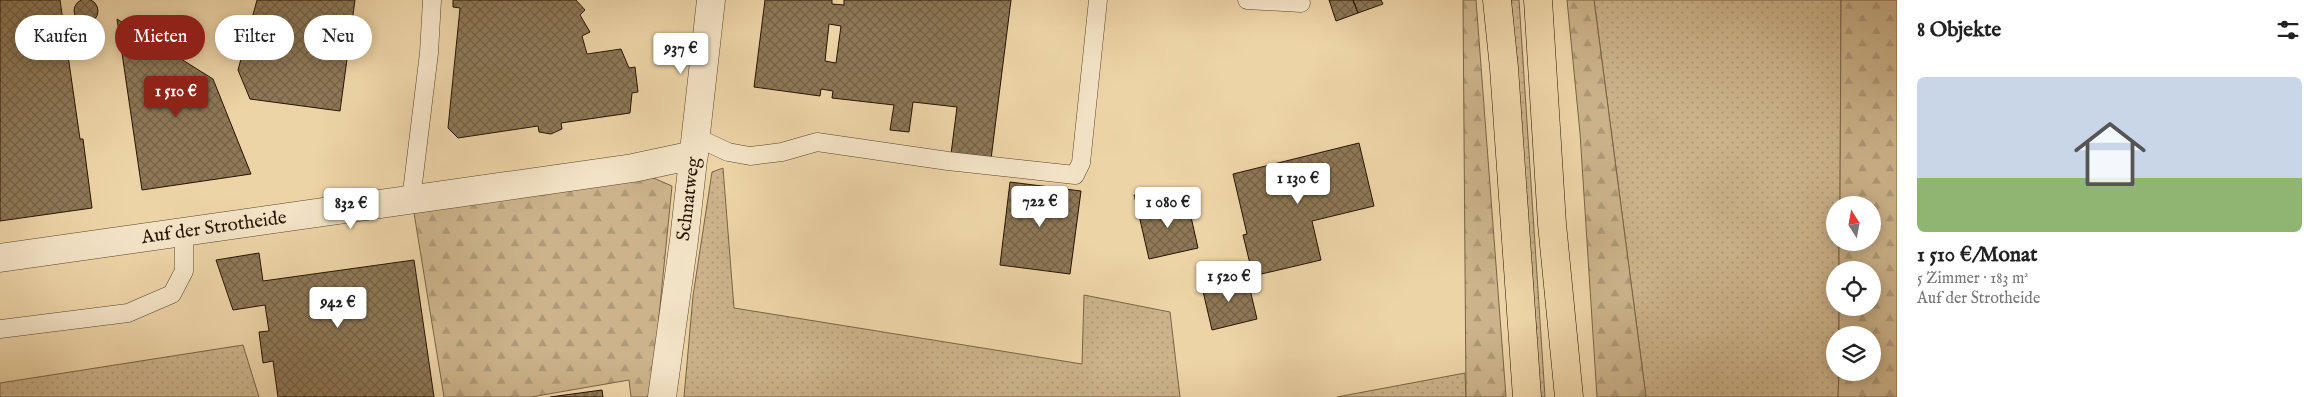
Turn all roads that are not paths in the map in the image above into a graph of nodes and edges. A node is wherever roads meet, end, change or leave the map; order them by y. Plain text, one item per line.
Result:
1 (432, 0) edge
2 (711, 0) edge
3 (1098, 0) edge
4 (1247, 0) edge
5 (1497, 0) edge
6 (1538, 0) edge
7 (1301, 3) dead end
8 (695, 146) junction
9 (411, 200) junction
10 (184, 232) junction
11 (0, 258) edge
12 (0, 329) edge
13 (662, 397) edge
14 (1527, 397) edge
15 (1569, 397) edge

1 - 9 lane
2 - 8 street, Schnatweg
3 - 8 lane
4 - 7 lane
5 - 14 highway
6 - 15 highway
8 - 9 street, Auf der Strotheide
8 - 13 street, Schnatweg
9 - 10 street, Auf der Strotheide
10 - 11 street, Auf der Strotheide
10 - 12 lane

